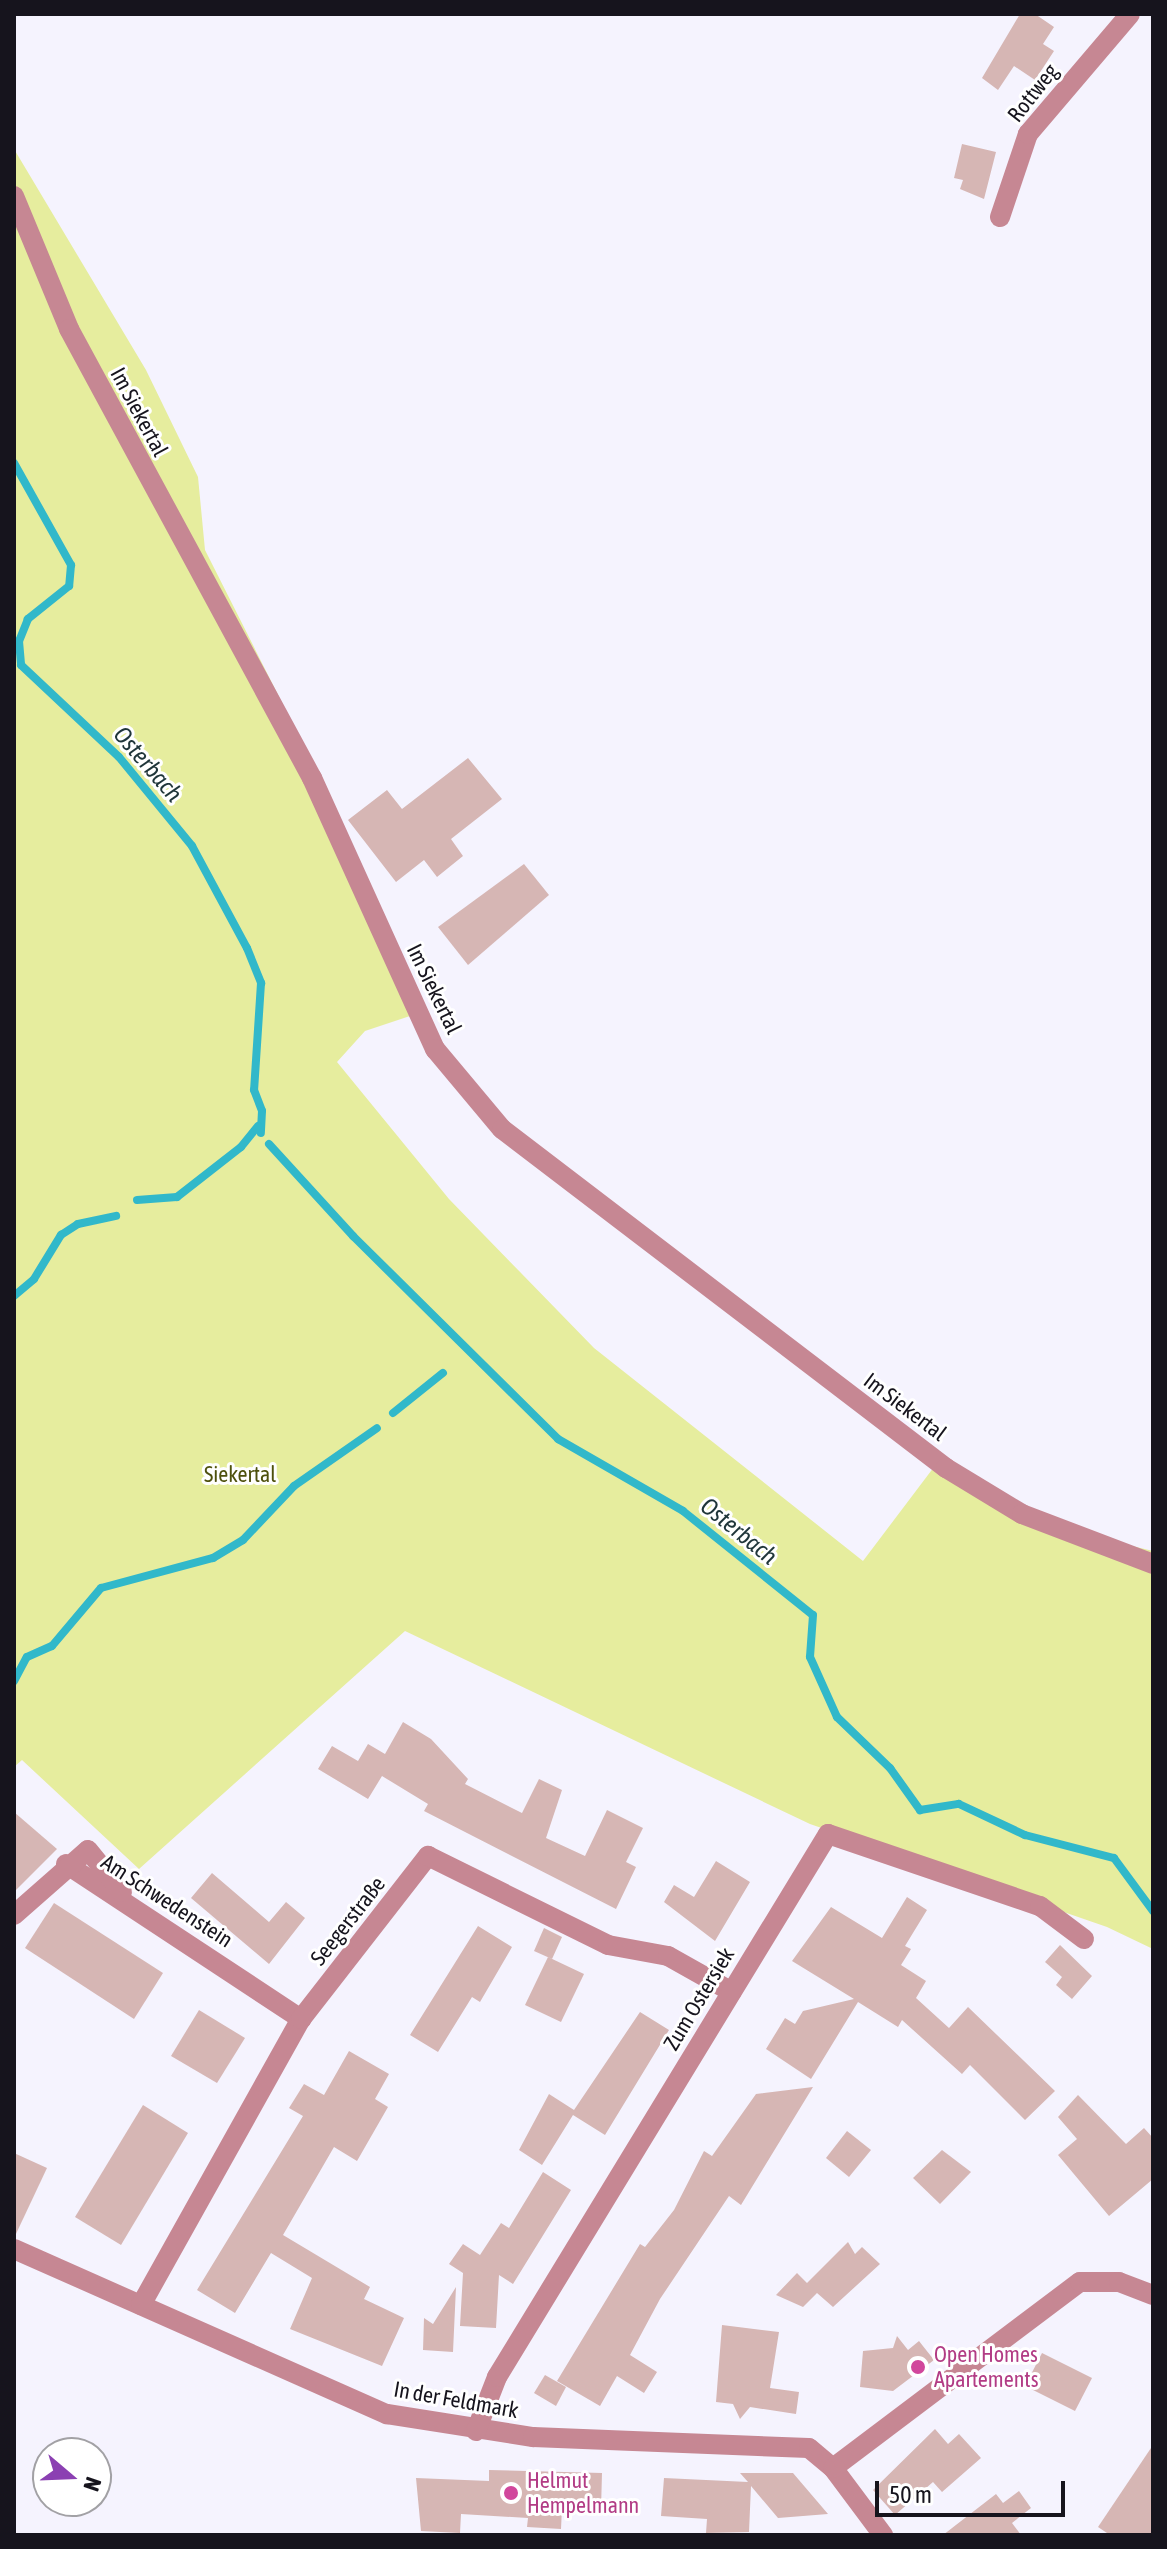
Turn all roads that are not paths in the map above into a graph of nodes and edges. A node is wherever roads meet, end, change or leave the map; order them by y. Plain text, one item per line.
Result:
1 (1130, 14) edge
2 (14, 196) edge
3 (1000, 217) dead end
4 (1153, 1564) edge
5 (14, 1915) edge
6 (1084, 1939) dead end
7 (732, 1992) junction
8 (301, 2019) junction
9 (14, 2249) edge
10 (1153, 2295) edge
11 (141, 2305) junction
12 (476, 2431) junction
13 (833, 2468) junction
14 (883, 2535) edge

1 - 3 street, Rottweg
2 - 4 street, Im Siekertal
5 - 8 street, Am Schwedenstein
6 - 7 street, Zum Ostersiek
7 - 8 street, Seegerstraße
7 - 12 street, Zum Ostersiek
8 - 11 street, Seegerstraße
9 - 11 street, In der Feldmark
10 - 13 street
11 - 12 street, In der Feldmark
12 - 13 street, In der Feldmark
13 - 14 street, In der Feldmark

